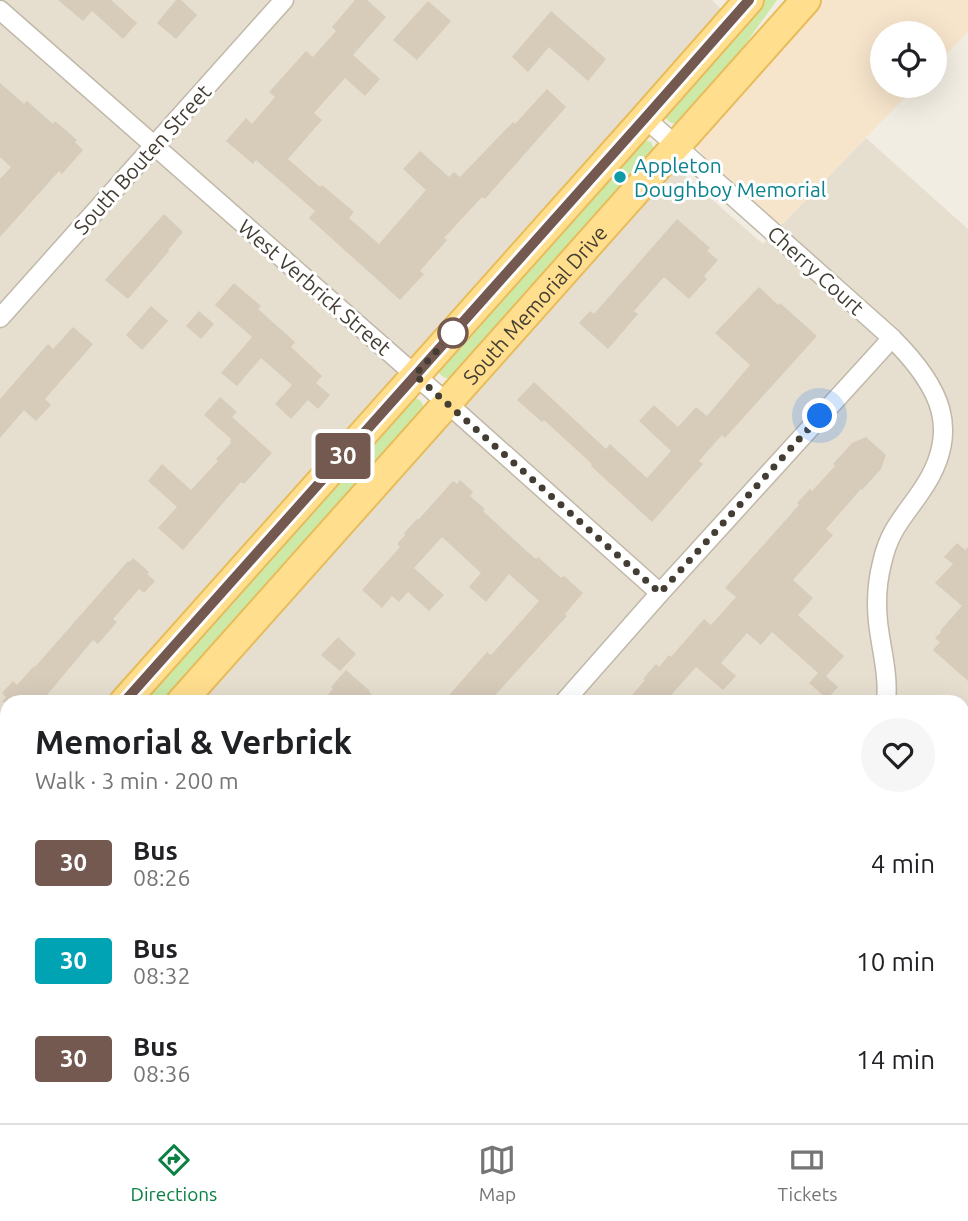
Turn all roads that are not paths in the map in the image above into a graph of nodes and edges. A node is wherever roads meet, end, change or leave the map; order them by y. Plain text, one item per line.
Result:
1 (284, 0) edge
2 (749, 0) edge
3 (806, 0) edge
4 (0, 10) edge
5 (645, 118) junction
6 (676, 145) junction
7 (154, 146) junction
8 (0, 318) edge
9 (892, 338) junction
10 (415, 375) junction
11 (447, 403) junction
12 (660, 593) junction
13 (130, 695) edge
14 (187, 695) edge
15 (570, 695) edge
16 (886, 695) edge

1 - 7 street, South Bouten Street
2 - 5 main road, South Memorial Drive
3 - 6 main road, South Memorial Drive
4 - 7 street, West Verbrick Street
5 - 6 street, Cherry Court
5 - 10 main road, South Memorial Drive
6 - 9 street, Cherry Court
6 - 11 main road, South Memorial Drive
7 - 8 street, South Bouten Street
7 - 10 street, West Verbrick Street
9 - 12 street
9 - 16 street, Cherry Court
10 - 11 street, West Verbrick Street
10 - 13 main road, South Memorial Drive
11 - 12 street, West Verbrick Street
11 - 14 main road, South Memorial Drive
12 - 15 street

